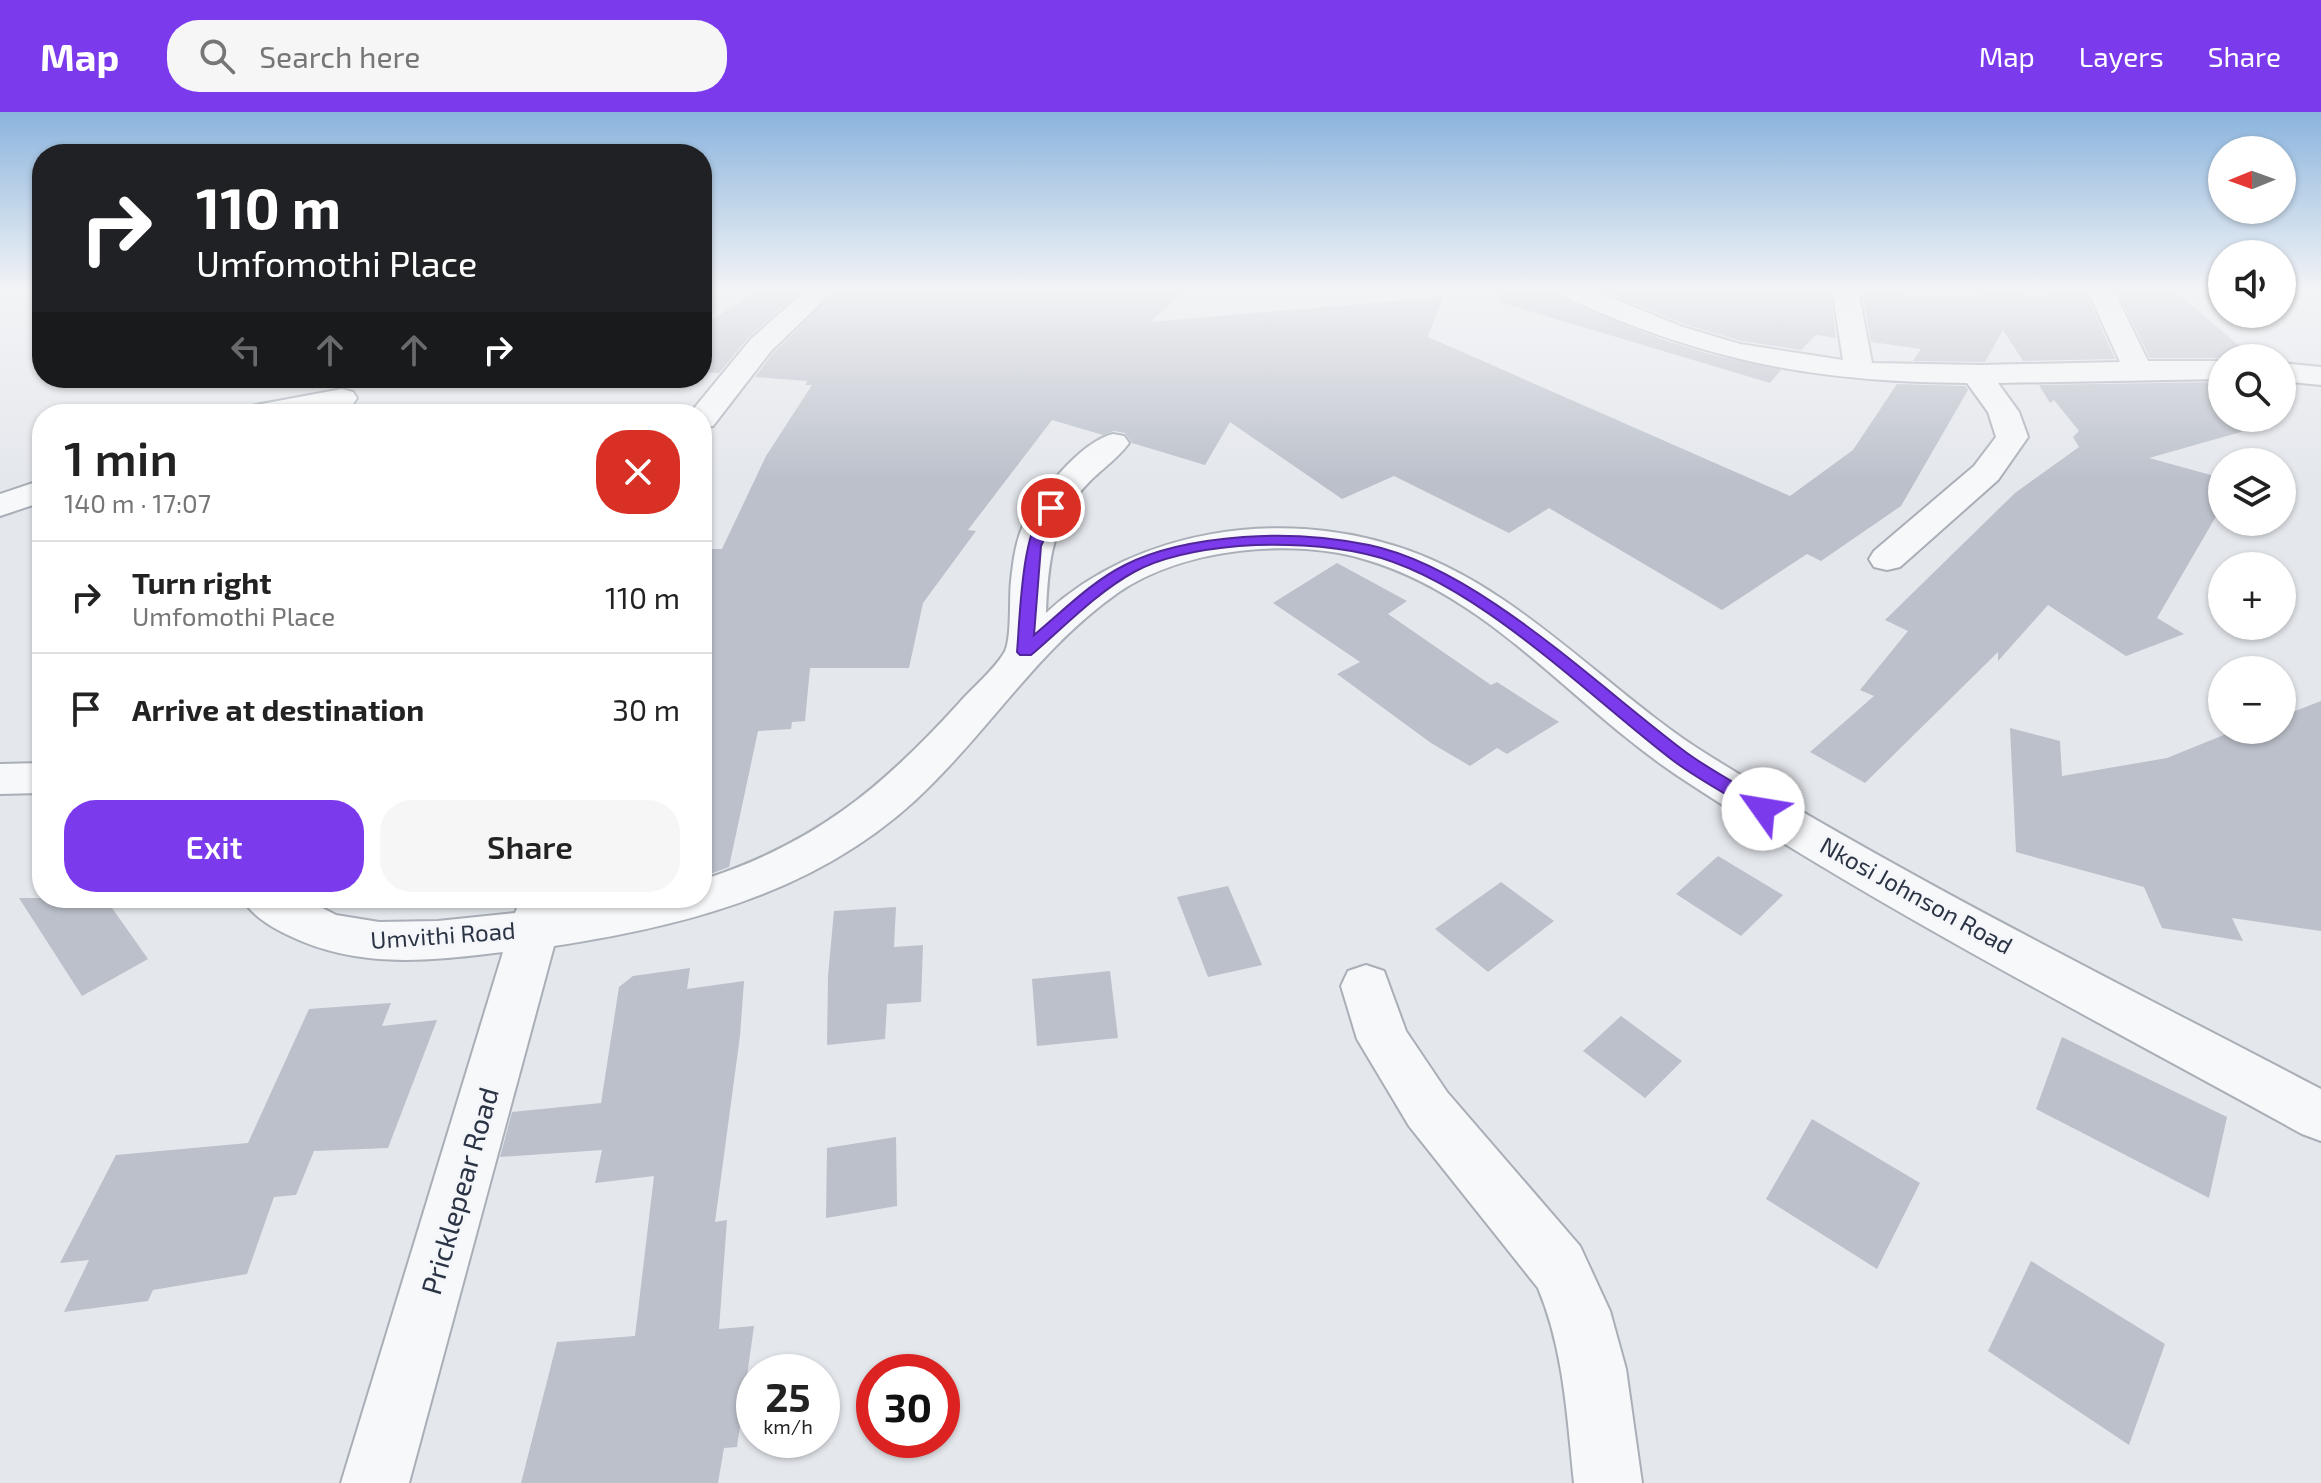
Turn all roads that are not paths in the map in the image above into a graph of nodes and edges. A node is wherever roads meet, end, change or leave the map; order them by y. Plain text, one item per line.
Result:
1 (755, 353) edge
2 (1751, 353) edge
3 (1856, 353) edge
4 (2130, 353) edge
5 (1859, 369) junction
6 (2138, 370) junction
7 (2208, 370) edge
8 (2296, 373) edge
9 (1977, 376) junction
10 (2321, 376) edge
11 (348, 397) edge
12 (310, 404) edge
13 (712, 406) edge
14 (1113, 443) dead end
15 (32, 494) edge
16 (0, 506) edge
17 (1887, 559) dead end
18 (1025, 652) junction
19 (32, 778) edge
20 (0, 779) edge
21 (712, 897) edge
22 (281, 908) edge
23 (665, 908) edge
24 (539, 914) edge
25 (1366, 986) dead end
26 (2321, 1117) edge
27 (375, 1483) edge
28 (1608, 1483) edge

1 - 13 street
2 - 5 street
3 - 5 street
4 - 6 street
5 - 9 street
6 - 7 street
6 - 9 street
8 - 10 street
9 - 17 street
11 - 12 street
14 - 18 street
15 - 16 street
18 - 21 street, Nkosi Johnson Road
18 - 26 street, Nkosi Johnson Road
19 - 20 street
22 - 24 street, Umvithi Road
23 - 24 street, Nkosi Johnson Road
24 - 27 street, Pricklepear Road
25 - 28 street

